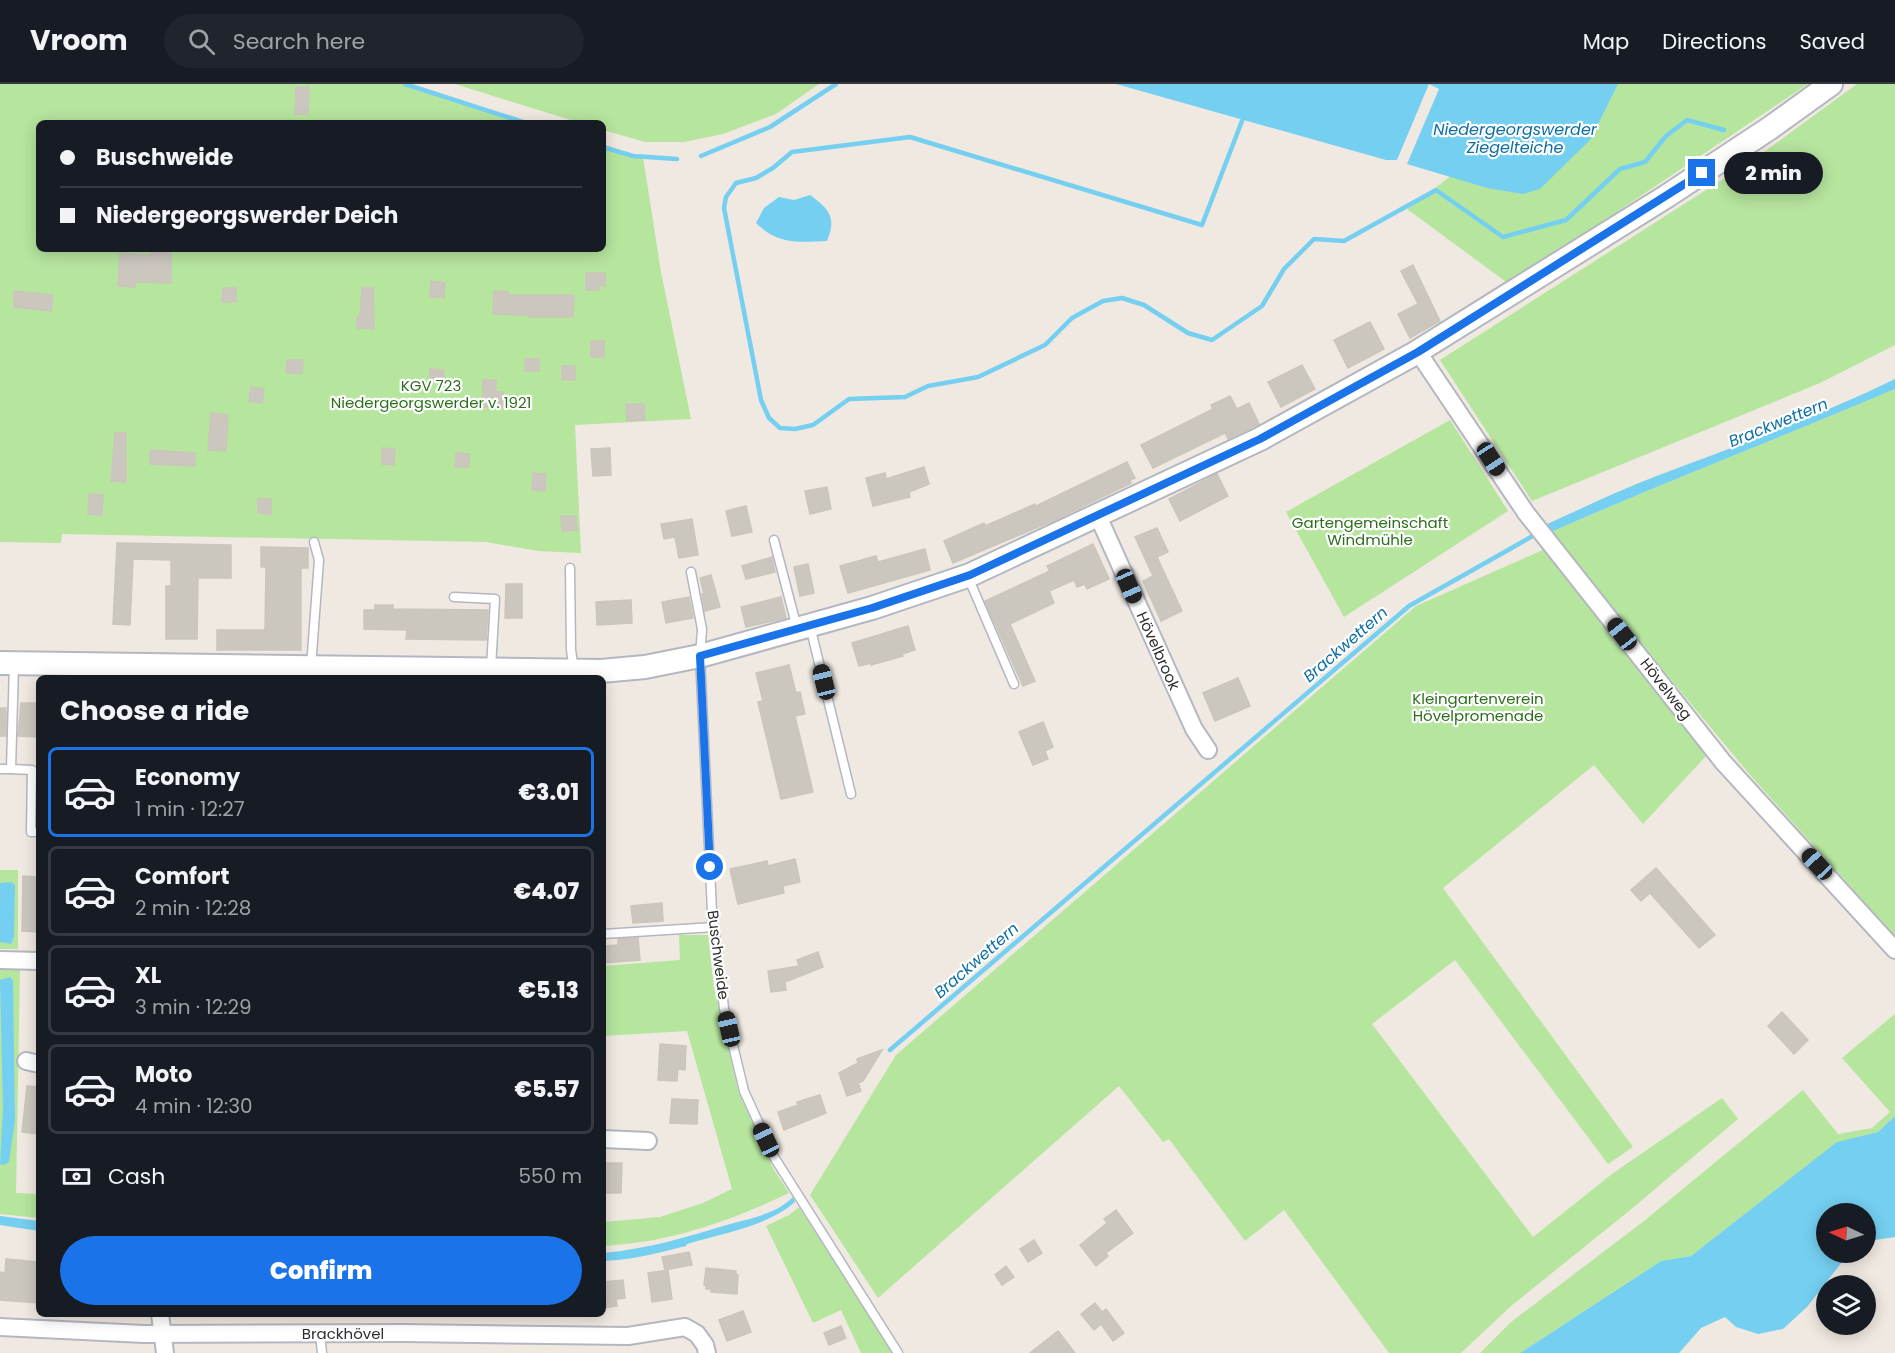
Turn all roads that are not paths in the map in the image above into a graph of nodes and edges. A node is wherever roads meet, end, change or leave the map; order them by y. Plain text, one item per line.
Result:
1 (1830, 84) edge
2 (1418, 352) junction
3 (1098, 516) junction
4 (774, 540) dead end
5 (314, 542) dead end
6 (570, 568) dead end
7 (691, 572) dead end
8 (968, 576) junction
9 (454, 597) dead end
10 (803, 627) junction
11 (700, 656) junction
12 (7, 663) edge
13 (311, 667) junction
14 (491, 670) junction
15 (574, 670) junction
16 (192, 672) edge
17 (434, 674) edge
18 (534, 674) edge
19 (1014, 684) dead end
20 (1208, 750) dead end
21 (0, 769) edge
22 (11, 769) junction
23 (851, 794) dead end
24 (36, 832) edge
25 (714, 927) junction
26 (606, 934) edge
27 (1895, 950) edge
28 (0, 960) edge
29 (36, 961) edge
30 (606, 1139) edge
31 (648, 1141) dead end
32 (160, 1317) edge
33 (0, 1327) edge
34 (162, 1334) junction
35 (320, 1334) junction
36 (165, 1353) edge
37 (322, 1353) edge
38 (707, 1353) edge
39 (898, 1353) edge

1 - 2 street
2 - 3 street
2 - 27 street, Hövelweg
3 - 8 street
3 - 20 street, Hövelbrook
4 - 10 lane
5 - 13 lane
6 - 15 lane
7 - 11 lane, Buschweide
8 - 10 street
8 - 19 lane
9 - 14 lane
10 - 11 street
10 - 23 lane
11 - 15 street
11 - 25 lane, Buschweide
12 - 16 street
12 - 22 lane
13 - 16 street
13 - 17 street
14 - 17 street
14 - 18 street
15 - 18 street
21 - 22 lane
22 - 24 lane
25 - 26 lane
25 - 39 lane, Buschweide
28 - 29 street
30 - 31 street
32 - 34 street
33 - 34 street, Brackhövel
34 - 35 street, Brackhövel
34 - 36 street
35 - 37 lane
35 - 38 street, Brackhövel

